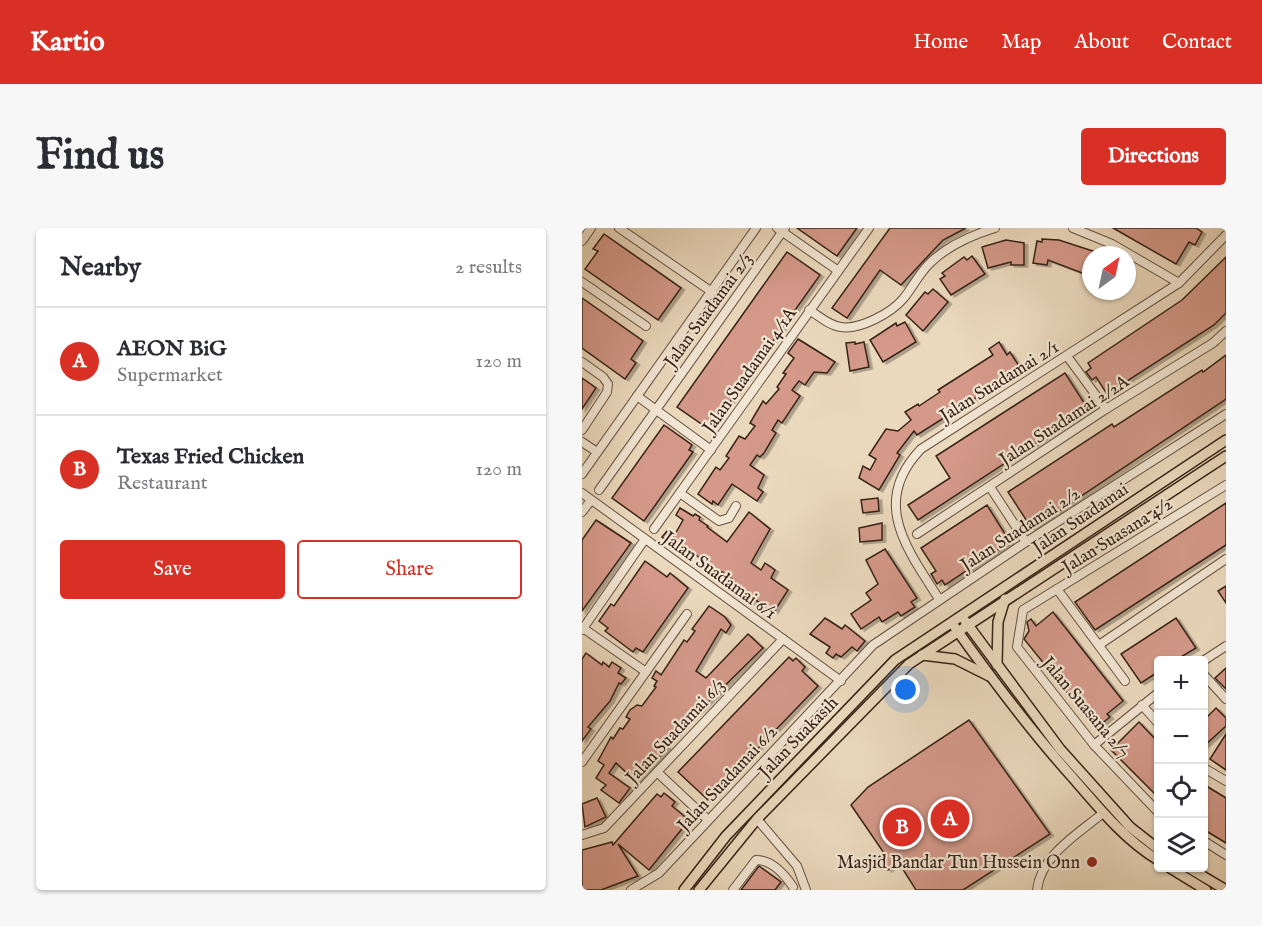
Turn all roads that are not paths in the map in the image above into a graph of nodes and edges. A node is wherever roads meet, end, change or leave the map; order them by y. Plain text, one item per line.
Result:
1 (591, 228) edge
2 (619, 228) edge
3 (756, 228) edge
4 (869, 228) edge
5 (995, 228) edge
6 (1073, 228) edge
7 (782, 229) edge
8 (1226, 235) edge
9 (582, 241) edge
10 (837, 270) junction
11 (582, 282) edge
12 (1179, 283) junction
13 (712, 292) junction
14 (809, 310) junction
15 (646, 326) dead end
16 (1226, 331) edge
17 (1067, 356) junction
18 (582, 362) edge
19 (637, 396) junction
20 (1106, 409) junction
21 (655, 410) junction
22 (1226, 414) edge
23 (582, 430) edge
24 (1226, 440) edge
25 (582, 442) edge
26 (711, 450) junction
27 (597, 452) junction
28 (1226, 456) edge
29 (582, 474) edge
30 (1226, 485) edge
31 (990, 487) junction
32 (599, 490) dead end
33 (680, 493) junction
34 (582, 494) edge
35 (591, 500) junction
36 (736, 506) dead end
37 (582, 512) edge
38 (654, 530) dead end
39 (917, 534) dead end
40 (645, 539) junction
41 (1026, 542) junction
42 (1226, 559) edge
43 (1057, 589) junction
44 (939, 599) junction
45 (1005, 599) junction
46 (1023, 610) joint
47 (687, 614) dead end
48 (964, 620) junction
49 (954, 627) junction
50 (583, 629) edge
51 (783, 639) junction
52 (1099, 645) junction
53 (1226, 646) edge
54 (922, 655) junction
55 (1208, 657) edge
56 (997, 665) junction
57 (646, 672) junction
58 (994, 679) junction
59 (1208, 680) edge
60 (841, 681) junction
61 (1125, 681) dead end
62 (1154, 696) edge
63 (1226, 699) edge
64 (1142, 705) junction
65 (1154, 718) edge
66 (1094, 745) junction
67 (582, 762) edge
68 (1208, 771) edge
69 (657, 772) junction
70 (1226, 781) edge
71 (1154, 808) edge
72 (1103, 813) junction
73 (707, 819) junction
74 (757, 819) junction
75 (582, 835) edge
76 (1208, 844) edge
77 (1154, 846) edge
78 (1226, 855) edge
79 (1154, 857) edge
80 (1178, 872) edge
81 (1197, 872) edge
82 (805, 887) edge
83 (792, 889) edge
84 (631, 890) edge
85 (684, 890) edge
86 (699, 890) edge
87 (733, 890) edge
88 (1037, 890) edge
89 (1206, 890) edge
90 (1226, 890) edge

1 - 9 street
2 - 13 street
3 - 13 street
4 - 10 street, Jalan Suadamai 4/1A
5 - 14 street
6 - 12 street
7 - 10 street
7 - 21 street, Jalan Suadamai 2/3
8 - 12 street, Jalan Suadamai 2/1
10 - 14 street, Jalan Suadamai 4/1A
11 - 15 street
12 - 17 street, Jalan Suadamai 2/1
13 - 19 street
14 - 26 street, Jalan Suadamai 4/1A
16 - 20 street, Jalan Suadamai 2/2A
17 - 20 street
17 - 44 street, Jalan Suadamai 2/1
18 - 23 street
19 - 21 street
19 - 27 street
20 - 31 street, Jalan Suadamai 2/2A
21 - 26 street
21 - 32 street, Jalan Suadamai 2/3
22 - 41 street, Jalan Suadamai 2/2
24 - 48 main road, Jalan Suadamai
25 - 27 street
26 - 33 street, Jalan Suadamai 4/1A
27 - 29 street
28 - 45 main road, Jalan Suadamai
30 - 43 street, Jalan Suasana 4/2
31 - 39 street, Jalan Suadamai 2/2A
31 - 41 street
33 - 36 street
33 - 38 street, Jalan Suadamai 4/1A
34 - 35 street, Jalan Suadamai 6/1
35 - 37 street
35 - 40 street, Jalan Suadamai 6/1
40 - 50 street
40 - 51 street, Jalan Suadamai 6/1
41 - 44 street, Jalan Suadamai 2/2
42 - 52 street
43 - 46 street, Jalan Suasana 4/2
43 - 52 street
44 - 60 street, Jalan Suadamai 2/2
45 - 48 main road, Jalan Suadamai
45 - 56 main road
46 - 66 street, Jalan Suasana 2/7
47 - 57 street
48 - 49 main road, Jalan Suadamai
48 - 56 main road
49 - 54 main road, Jalan Suakasih
49 - 58 main road
49 - 85 main road, Jalan Suakasih
50 - 57 street
51 - 60 street, Jalan Suadamai 6/1
51 - 69 street, Jalan Suadamai 6/3
52 - 61 street
53 - 55 street
54 - 58 main road
54 - 74 main road, Jalan Suakasih
56 - 77 main road
57 - 67 street
58 - 72 main road
59 - 63 street
60 - 73 street, Jalan Suadamai 6/2
62 - 64 street
64 - 65 street
64 - 66 street
66 - 71 street, Jalan Suasana 2/7
68 - 70 street
69 - 73 street
69 - 75 street, Jalan Suadamai 6/3
72 - 79 main road
72 - 88 street
73 - 84 street, Jalan Suadamai 6/2
74 - 82 street
74 - 86 main road, Jalan Suakasih
76 - 78 street
80 - 89 main road
81 - 90 main road
82 - 83 street
83 - 87 street

